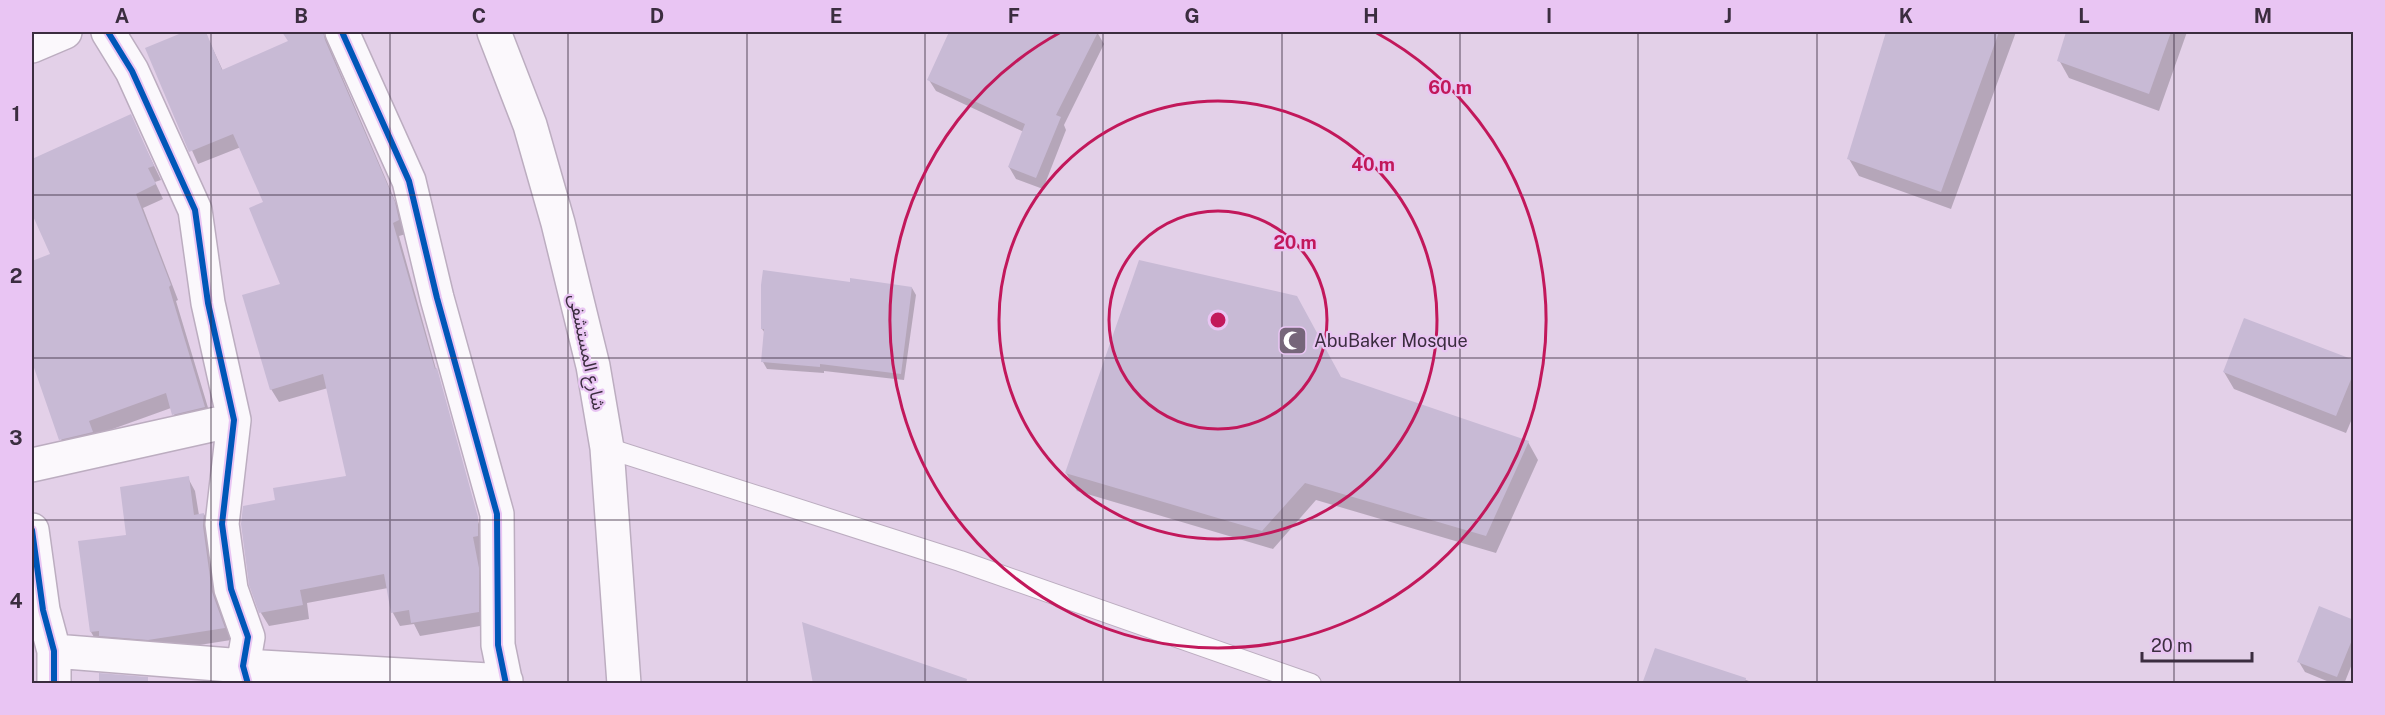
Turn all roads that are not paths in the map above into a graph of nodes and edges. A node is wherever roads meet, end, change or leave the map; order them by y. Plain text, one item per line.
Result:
1 (65, 32) edge
2 (108, 32) edge
3 (342, 32) edge
4 (494, 32) edge
5 (32, 46) edge
6 (234, 420) junction
7 (607, 448) junction
8 (32, 465) edge
9 (32, 530) edge
10 (54, 651) junction
11 (246, 675) edge
12 (506, 682) edge
13 (54, 684) edge
14 (624, 684) edge
15 (1311, 684) edge

1 - 5 main road
2 - 6 main road
3 - 12 main road
4 - 7 main road, شارع المستشفى
6 - 8 main road
6 - 11 main road
7 - 14 main road, شارع المستشفى
7 - 15 lane
9 - 10 main road
10 - 11 main road
10 - 13 main road
11 - 12 main road

